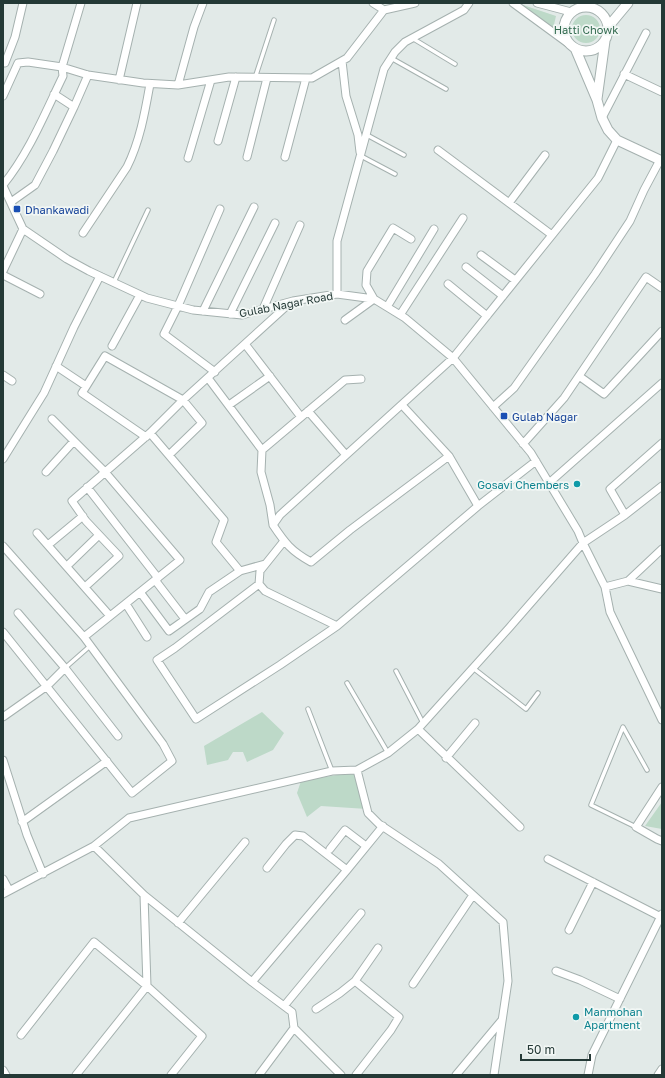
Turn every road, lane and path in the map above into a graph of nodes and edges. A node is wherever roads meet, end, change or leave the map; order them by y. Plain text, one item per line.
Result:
1 (23, 3) edge
2 (81, 3) edge
3 (137, 3) edge
4 (202, 3) edge
5 (373, 3) edge
6 (412, 3) edge
7 (469, 3) edge
8 (513, 3) edge
9 (537, 3) edge
10 (628, 3) edge
11 (588, 5) edge
12 (384, 10) junction
13 (571, 12) junction
14 (274, 20) dead end
15 (608, 27) junction
16 (646, 33) dead end
17 (412, 38) junction
18 (605, 40) junction
19 (572, 46) junction
20 (391, 58) junction
21 (342, 61) junction
22 (4, 62) edge
23 (18, 63) junction
24 (455, 64) dead end
25 (62, 67) junction
26 (624, 74) junction
27 (88, 75) junction
28 (236, 77) junction
29 (255, 78) junction
30 (267, 78) junction
31 (306, 78) junction
32 (118, 80) junction
33 (211, 80) junction
34 (150, 84) junction
35 (178, 85) junction
36 (446, 89) dead end
37 (662, 92) edge
38 (54, 94) junction
39 (3, 96) edge
40 (597, 100) junction
41 (74, 106) junction
42 (602, 118) junction
43 (367, 135) junction
44 (617, 140) junction
45 (218, 141) dead end
46 (438, 150) dead end
47 (404, 155) dead end
48 (545, 155) dead end
49 (246, 156) dead end
50 (361, 156) junction
51 (285, 157) dead end
52 (188, 158) dead end
53 (661, 160) edge
54 (395, 174) dead end
55 (3, 185) edge
56 (11, 202) junction
57 (509, 202) junction
58 (254, 207) dead end
59 (220, 209) dead end
60 (148, 210) dead end
61 (463, 218) dead end
62 (275, 223) dead end
63 (300, 225) dead end
64 (23, 229) junction
65 (434, 229) dead end
66 (83, 233) dead end
67 (552, 234) junction
68 (411, 239) dead end
69 (481, 255) dead end
70 (466, 267) dead end
71 (3, 271) edge
72 (3, 275) edge
73 (100, 276) junction
74 (515, 280) junction
75 (114, 282) junction
76 (448, 284) dead end
77 (662, 288) edge
78 (40, 294) dead end
79 (337, 294) junction
80 (140, 295) junction
81 (503, 296) junction
82 (374, 298) junction
83 (293, 301) junction
84 (178, 306) junction
85 (387, 307) junction
86 (263, 309) junction
87 (203, 311) junction
88 (230, 314) junction
89 (400, 315) junction
90 (487, 316) junction
91 (345, 320) dead end
92 (662, 331) edge
93 (245, 344) junction
94 (112, 346) dead end
95 (453, 358) junction
96 (56, 366) junction
97 (215, 372) junction
98 (3, 375) edge
99 (270, 376) junction
100 (579, 376) junction
101 (208, 378) junction
102 (361, 379) dead end
103 (12, 380) dead end
104 (662, 383) edge
105 (86, 386) junction
106 (184, 400) junction
107 (229, 405) junction
108 (402, 405) junction
109 (493, 407) junction
110 (308, 411) junction
111 (301, 417) junction
112 (52, 419) dead end
113 (148, 435) junction
114 (74, 441) junction
115 (662, 443) edge
116 (524, 444) junction
117 (262, 450) junction
118 (169, 455) junction
119 (346, 455) junction
120 (449, 456) junction
121 (3, 459) edge
122 (536, 461) junction
123 (46, 472) dead end
124 (105, 472) junction
125 (549, 483) junction
126 (662, 486) edge
127 (87, 487) junction
128 (478, 506) junction
129 (624, 514) junction
130 (83, 516) junction
131 (273, 525) junction
132 (37, 533) dead end
133 (99, 535) junction
134 (284, 541) junction
135 (583, 543) junction
136 (48, 545) junction
137 (3, 546) edge
138 (662, 549) edge
139 (265, 564) junction
140 (67, 566) junction
141 (240, 571) junction
142 (157, 579) junction
143 (628, 581) junction
144 (259, 584) junction
145 (85, 587) junction
146 (605, 587) junction
147 (662, 589) edge
148 (140, 592) junction
149 (126, 604) junction
150 (18, 614) dead end
151 (110, 616) junction
152 (185, 619) junction
153 (337, 626) junction
154 (3, 632) edge
155 (84, 637) junction
156 (147, 637) dead end
157 (90, 646) junction
158 (65, 668) junction
159 (473, 668) junction
160 (396, 671) dead end
161 (347, 683) dead end
162 (46, 686) junction
163 (538, 693) dead end
164 (308, 709) dead end
165 (3, 717) edge
166 (661, 717) edge
167 (423, 723) junction
168 (475, 723) dead end
169 (418, 729) junction
170 (118, 736) dead end
171 (388, 753) junction
172 (446, 758) junction
173 (3, 760) edge
174 (107, 761) junction
175 (357, 770) junction
176 (647, 770) dead end
177 (332, 771) junction
178 (662, 787) edge
179 (22, 822) junction
180 (383, 826) junction
181 (520, 826) dead end
182 (636, 827) junction
183 (662, 840) edge
184 (245, 842) dead end
185 (94, 846) junction
186 (366, 846) junction
187 (330, 849) dead end
188 (548, 859) dead end
189 (267, 868) dead end
190 (347, 870) junction
191 (43, 874) junction
192 (3, 879) edge
193 (593, 882) junction
194 (6, 892) edge
195 (144, 895) junction
196 (472, 895) junction
197 (361, 913) dead end
198 (661, 916) edge
199 (178, 922) junction
200 (569, 930) dead end
201 (378, 948) dead end
202 (556, 972) dead end
203 (355, 981) junction
204 (252, 982) junction
205 (413, 984) dead end
206 (147, 986) junction
207 (620, 999) junction
208 (284, 1006) junction
209 (316, 1009) dead end
210 (502, 1020) junction
211 (294, 1028) junction
212 (21, 1035) dead end
213 (662, 1069) edge
214 (3, 1070) edge
215 (6, 1075) edge
216 (76, 1075) edge
217 (171, 1075) edge
218 (259, 1075) edge
219 (341, 1075) edge
220 (356, 1075) edge
221 (456, 1075) edge
222 (494, 1075) edge
223 (588, 1075) edge
224 (658, 1075) edge

1 - 22 street
2 - 25 street
3 - 32 street
4 - 35 street
5 - 12 street
6 - 12 street
7 - 17 street
8 - 19 street
9 - 13 street
10 - 15 street
11 - 13 street
11 - 15 street
12 - 21 street
13 - 19 street
14 - 29 lane
15 - 18 street
16 - 26 street
17 - 20 street
17 - 24 lane
18 - 19 street
18 - 40 street
19 - 40 street
20 - 36 lane
20 - 43 street
21 - 31 street
21 - 50 street
22 - 23 street
23 - 25 street
23 - 39 street
25 - 27 street
25 - 38 street
26 - 37 street
26 - 42 street
27 - 32 street
27 - 41 street
28 - 29 street
28 - 33 street
28 - 45 street
29 - 30 street
30 - 31 street
30 - 49 street
31 - 51 street
32 - 34 street
33 - 35 street
33 - 52 street
34 - 35 street
34 - 66 street
38 - 41 street
38 - 55 street
40 - 42 street
41 - 56 street
42 - 44 street
43 - 47 lane
43 - 50 street
44 - 53 street
44 - 67 street
46 - 57 street
48 - 57 street
50 - 54 lane
50 - 79 street
53 - 109 street
55 - 56 street
56 - 64 street
57 - 67 street
58 - 87 street
59 - 84 street
60 - 75 lane
61 - 89 street
62 - 88 street
63 - 86 street
64 - 71 street
64 - 73 street, Gulab Nagar Road
65 - 85 street
67 - 74 street
68 - 82 street
69 - 74 street
70 - 81 street
72 - 78 street
73 - 75 street, Gulab Nagar Road
73 - 96 street
74 - 81 street
75 - 80 street, Gulab Nagar Road
76 - 90 street
77 - 100 street
79 - 82 street, Gulab Nagar Road
79 - 83 street, Gulab Nagar Road
80 - 84 street, Gulab Nagar Road
80 - 94 street
81 - 90 street
82 - 85 street, Gulab Nagar Road
82 - 91 street
83 - 86 street, Gulab Nagar Road
83 - 93 street
84 - 87 street, Gulab Nagar Road
84 - 97 street
85 - 89 street, Gulab Nagar Road
86 - 88 street, Gulab Nagar Road
87 - 88 street, Gulab Nagar Road
89 - 95 street, Gulab Nagar Road
90 - 95 street
92 - 100 street
93 - 97 street
93 - 99 street
95 - 108 street
95 - 109 street, Gulab Nagar Road
96 - 105 street
96 - 121 street
97 - 101 street
98 - 103 street
99 - 107 street
99 - 111 street
100 - 116 street
101 - 106 street
101 - 107 street
102 - 110 street
104 - 125 street
105 - 106 street
105 - 113 street
106 - 113 street
106 - 118 street
107 - 117 street
108 - 119 street
108 - 120 street
109 - 116 street, Gulab Nagar Road
110 - 111 street
110 - 119 street
111 - 117 street
112 - 114 street
113 - 118 street
113 - 124 street
114 - 123 street
114 - 124 street
115 - 129 street
116 - 122 street, Gulab Nagar Road
117 - 131 street
118 - 141 street
119 - 131 street
120 - 128 street
120 - 134 street
122 - 125 street, Gulab Nagar Road
122 - 128 street
124 - 127 street
124 - 142 street
125 - 135 street, Gulab Nagar Road
126 - 129 street
127 - 130 street
127 - 142 street
128 - 153 street
129 - 135 street
130 - 133 street
130 - 136 street
131 - 134 street
132 - 136 street
133 - 140 street
133 - 145 street
134 - 139 street
135 - 146 street, Gulab Nagar Road
135 - 159 street
136 - 140 street
137 - 155 street
138 - 143 street
139 - 141 street
139 - 144 street
140 - 145 street
141 - 152 street
142 - 148 street
142 - 152 street
143 - 146 street
143 - 147 street
144 - 153 street
144 - 153 street
145 - 151 street
146 - 166 street, Gulab Nagar Road
148 - 149 street
148 - 152 street
149 - 151 street
149 - 156 street
150 - 158 street
151 - 155 street
154 - 162 street
155 - 157 street
157 - 158 lane
157 - 174 street
158 - 162 street
158 - 170 street
159 - 163 lane
159 - 167 street
160 - 167 lane
161 - 171 lane
162 - 165 street
162 - 174 street
164 - 177 lane
167 - 169 street
168 - 172 street
169 - 171 street
169 - 172 street
171 - 175 street
172 - 181 street
173 - 179 street
174 - 179 street
175 - 177 street
175 - 180 street
176 - 182 lane
177 - 185 street
178 - 182 street
179 - 191 street
180 - 186 street
180 - 196 street
182 - 183 street
184 - 199 street
185 - 191 street
185 - 195 street
186 - 187 street
186 - 190 street
188 - 193 street
189 - 190 street
190 - 204 street
191 - 194 street
192 - 194 street
193 - 198 street
193 - 200 street
195 - 199 street
195 - 206 street
196 - 205 street
196 - 210 street
197 - 208 street
198 - 207 street
199 - 204 street
201 - 203 street
202 - 207 street
203 - 209 street
203 - 220 street
204 - 208 street
206 - 212 street
206 - 216 street
206 - 217 street
207 - 223 street
208 - 211 street
210 - 221 street
210 - 222 street
211 - 218 street
211 - 219 street
213 - 224 street
214 - 215 street

